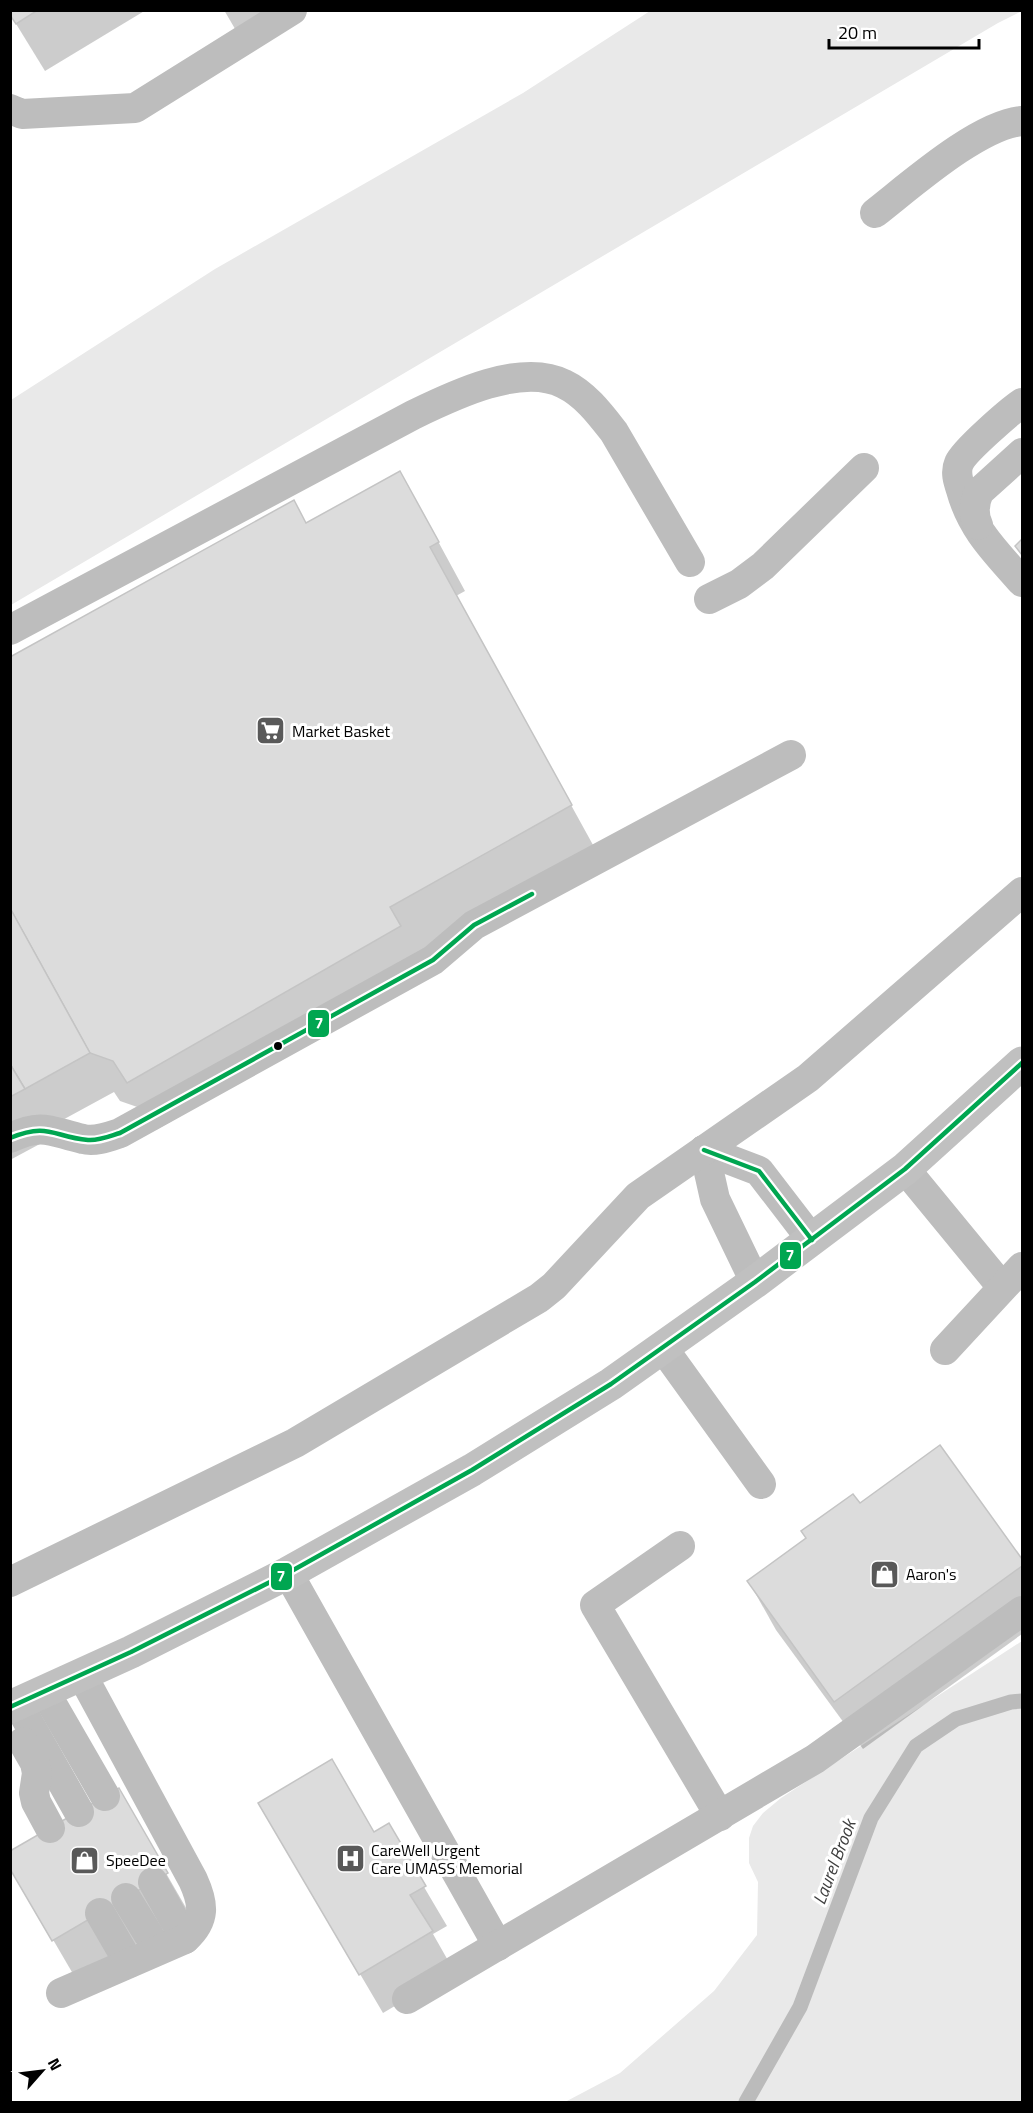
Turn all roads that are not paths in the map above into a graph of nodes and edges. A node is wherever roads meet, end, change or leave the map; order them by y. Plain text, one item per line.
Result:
1 (292, 10) edge
2 (10, 109) edge
3 (1023, 121) edge
4 (875, 213) dead end
5 (1023, 403) edge
6 (1023, 453) edge
7 (864, 468) dead end
8 (983, 537) junction
9 (690, 562) dead end
10 (1023, 582) edge
11 (710, 599) dead end
12 (10, 630) edge
13 (791, 755) dead end
14 (1023, 891) edge
15 (1023, 1063) edge
16 (10, 1138) edge
17 (704, 1149) junction
18 (905, 1169) junction
19 (812, 1240) junction
20 (1012, 1277) edge
21 (755, 1282) junction
22 (663, 1348) junction
23 (945, 1350) dead end
24 (761, 1484) dead end
25 (680, 1545) dead end
26 (288, 1573) junction
27 (10, 1582) edge
28 (1023, 1611) edge
29 (82, 1675) junction
30 (21, 1706) edge
31 (105, 1796) dead end
32 (79, 1812) dead end
33 (720, 1816) junction
34 (50, 1828) dead end
35 (153, 1882) dead end
36 (126, 1898) dead end
37 (100, 1913) dead end
38 (185, 1939) junction
39 (498, 1946) junction
40 (158, 1950) junction
41 (129, 1963) junction
42 (61, 1994) dead end
43 (407, 1999) dead end

1 - 2 lane
3 - 4 lane
5 - 8 lane
6 - 8 lane
7 - 11 lane
8 - 10 lane
9 - 12 lane
13 - 16 lane
14 - 17 lane
15 - 18 main road
17 - 19 lane
17 - 21 lane
17 - 27 lane
18 - 19 main road
18 - 20 lane
19 - 21 main road
20 - 23 lane
21 - 22 main road
22 - 24 lane
22 - 26 main road
25 - 33 lane
26 - 29 main road
26 - 39 lane
28 - 33 lane
29 - 30 main road
29 - 38 lane
30 - 31 lane
30 - 32 lane
30 - 34 lane
33 - 39 lane
35 - 38 lane
36 - 40 lane
37 - 41 lane
38 - 40 lane
39 - 43 lane
40 - 41 lane
41 - 42 lane

